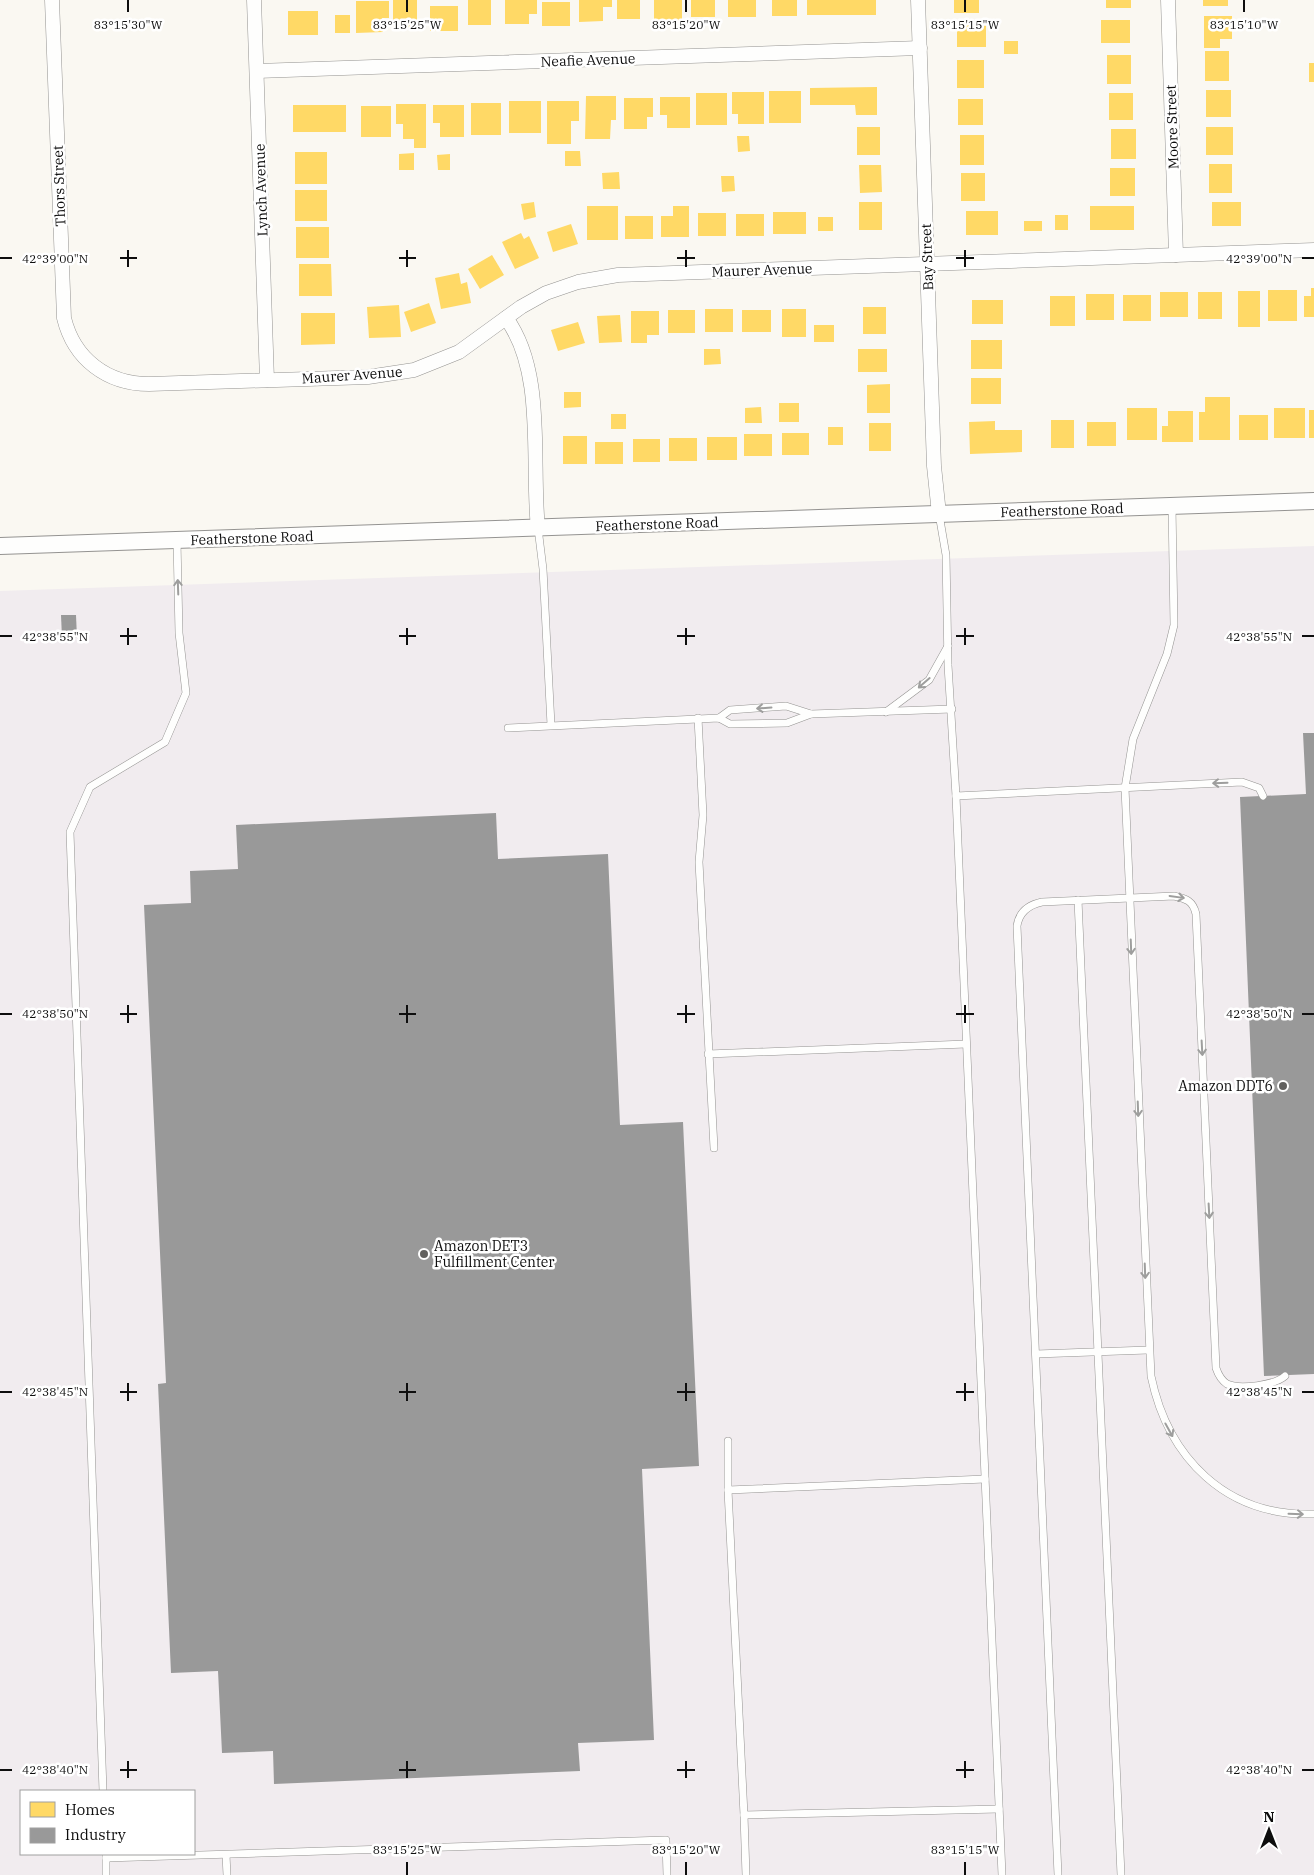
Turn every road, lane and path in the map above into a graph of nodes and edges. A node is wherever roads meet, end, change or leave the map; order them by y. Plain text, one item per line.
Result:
1 (52, 0) edge
2 (254, 0) edge
3 (918, 0) edge
4 (1168, 0) edge
5 (920, 48) junction
6 (257, 71) junction
7 (1314, 250) edge
8 (1176, 255) junction
9 (927, 264) junction
10 (506, 318) junction
11 (90, 364) joint
12 (268, 380) junction
13 (1314, 501) edge
14 (1172, 506) junction
15 (939, 514) junction
16 (538, 528) junction
17 (177, 541) junction
18 (0, 546) edge
19 (949, 643) junction
20 (952, 709) junction
21 (886, 712) junction
22 (811, 714) junction
23 (698, 718) junction
24 (719, 718) junction
25 (551, 725) junction
26 (508, 728) dead end
27 (1125, 788) junction
28 (956, 796) junction
29 (1263, 796) dead end
30 (1129, 898) junction
31 (1078, 900) junction
32 (966, 1044) junction
33 (708, 1054) junction
34 (714, 1148) dead end
35 (1148, 1350) junction
36 (1098, 1352) junction
37 (1036, 1354) junction
38 (1286, 1376) dead end
39 (728, 1441) dead end
40 (985, 1479) junction
41 (728, 1490) junction
42 (1314, 1514) edge
43 (103, 1790) edge
44 (999, 1809) junction
45 (744, 1815) junction
46 (226, 1855) junction
47 (106, 1856) edge
48 (106, 1875) edge
49 (227, 1875) edge
50 (667, 1875) edge
51 (746, 1875) edge
52 (1002, 1875) edge
53 (1058, 1875) edge
54 (1121, 1875) edge

1 - 11 street, Thors Street
2 - 6 street, Lynch Avenue
3 - 5 street, Bay Street
4 - 8 street, Moore Street
5 - 6 street, Neafie Avenue
5 - 9 street, Bay Street
6 - 12 street, Lynch Avenue
7 - 8 street, Maurer Avenue
8 - 9 street, Maurer Avenue
9 - 10 street, Maurer Avenue
9 - 15 street, Bay Street
10 - 12 street, Maurer Avenue
10 - 16 street
11 - 12 street, Maurer Avenue
13 - 14 street, Featherstone Road
14 - 15 street, Featherstone Road
14 - 27 lane
15 - 16 street, Featherstone Road
15 - 19 lane
16 - 17 street, Featherstone Road
16 - 25 lane
17 - 18 street, Featherstone Road
43 -> 17 lane
19 - 20 lane
19 -> 21 lane
20 - 21 lane
20 - 28 lane
21 - 22 lane
22 - 24 lane
22 -> 24 lane
23 - 24 lane
23 - 25 lane
23 - 33 lane
25 - 26 lane
27 - 28 lane
29 -> 27 lane
27 - 30 lane
28 - 32 lane
30 - 31 lane
30 -> 35 lane
30 -> 38 lane
31 - 36 lane
31 - 37 lane
32 - 33 lane
32 - 40 lane
33 - 34 lane
35 - 36 lane
35 -> 42 lane
36 - 37 lane
36 - 54 lane
37 - 53 lane
39 - 41 lane
40 - 41 lane
40 - 44 lane
41 - 45 lane
44 - 45 lane
44 - 52 lane
45 - 51 lane
46 - 47 lane
46 - 49 lane
46 - 50 lane
47 - 48 lane

